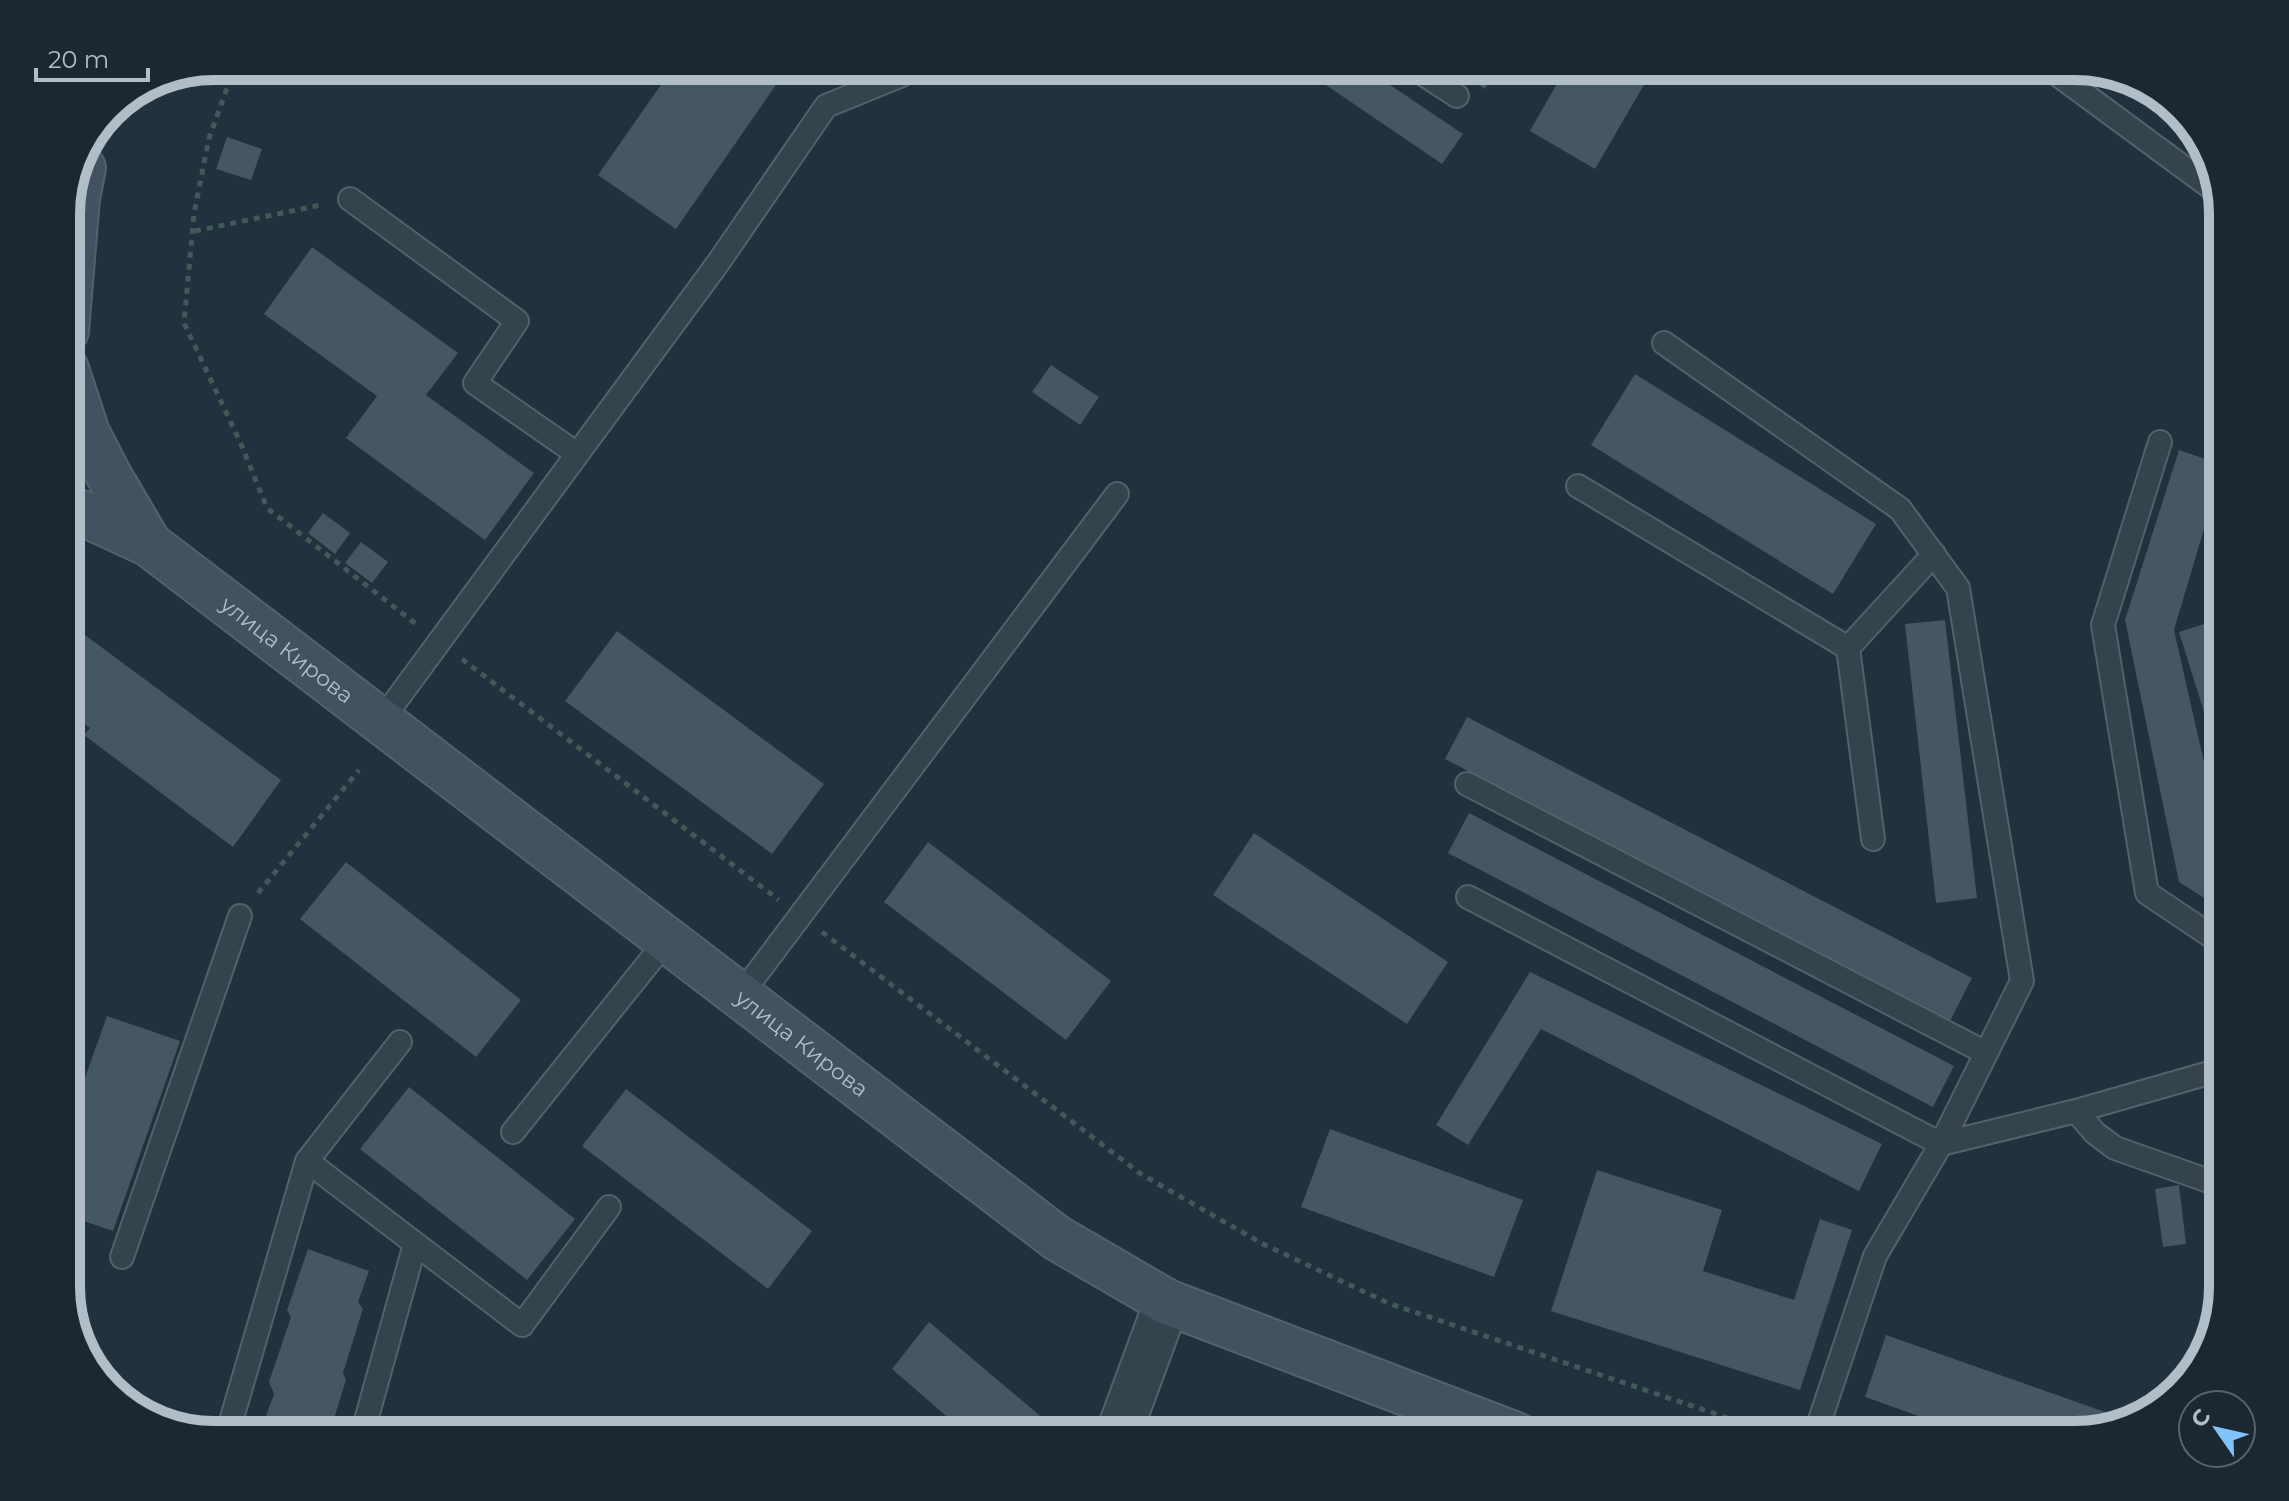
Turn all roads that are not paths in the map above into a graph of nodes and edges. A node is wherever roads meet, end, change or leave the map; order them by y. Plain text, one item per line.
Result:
1 (890, 80) edge
2 (1432, 80) edge
3 (2065, 80) edge
4 (1457, 96) dead end
5 (2205, 183) edge
6 (350, 199) road end
7 (1664, 343) dead end
8 (80, 412) edge
9 (2160, 442) dead end
10 (577, 454) junction
11 (1578, 486) dead end
12 (1117, 494) dead end
13 (80, 513) edge
14 (149, 544) junction
15 (1934, 554) junction
16 (1848, 648) junction
17 (381, 721) junction
18 (1467, 784) dead end
19 (1873, 839) dead end
20 (1468, 897) dead end
21 (240, 916) road end
22 (2209, 935) edge
23 (667, 940) junction
24 (740, 996) junction
25 (400, 1042) dead end
26 (1986, 1053) junction
27 (2209, 1073) edge
28 (2076, 1111) junction
29 (513, 1132) dead end
30 (1941, 1144) junction
31 (307, 1161) junction
32 (2209, 1181) edge
33 (609, 1207) dead end
34 (415, 1244) junction
35 (122, 1257) dead end
36 (1167, 1302) junction
37 (231, 1421) edge
38 (366, 1421) edge
39 (1123, 1421) edge
40 (1479, 1421) edge
41 (1820, 1421) edge

1 - 10 lane
2 - 4 lane
3 - 5 lane
6 - 10 lane
7 - 15 lane
8 - 14 main road, улица Кирова
9 - 22 lane
10 - 17 lane
11 - 16 lane
12 - 24 lane
13 - 14 main road, улица Кирова
14 - 17 main road, улица Кирова
15 - 16 lane
15 - 26 lane
16 - 19 lane
17 - 23 main road, улица Кирова
18 - 26 lane
20 - 30 lane
21 - 35 lane
23 - 24 main road, улица Кирова
23 - 29 lane
24 - 36 main road, улица Кирова
25 - 31 lane
26 - 30 lane
27 - 28 lane
28 - 30 lane
28 - 32 lane
30 - 41 lane
31 - 34 lane
31 - 37 lane
33 - 34 lane
34 - 38 lane
36 - 39 street
36 - 40 main road, улица Кирова

